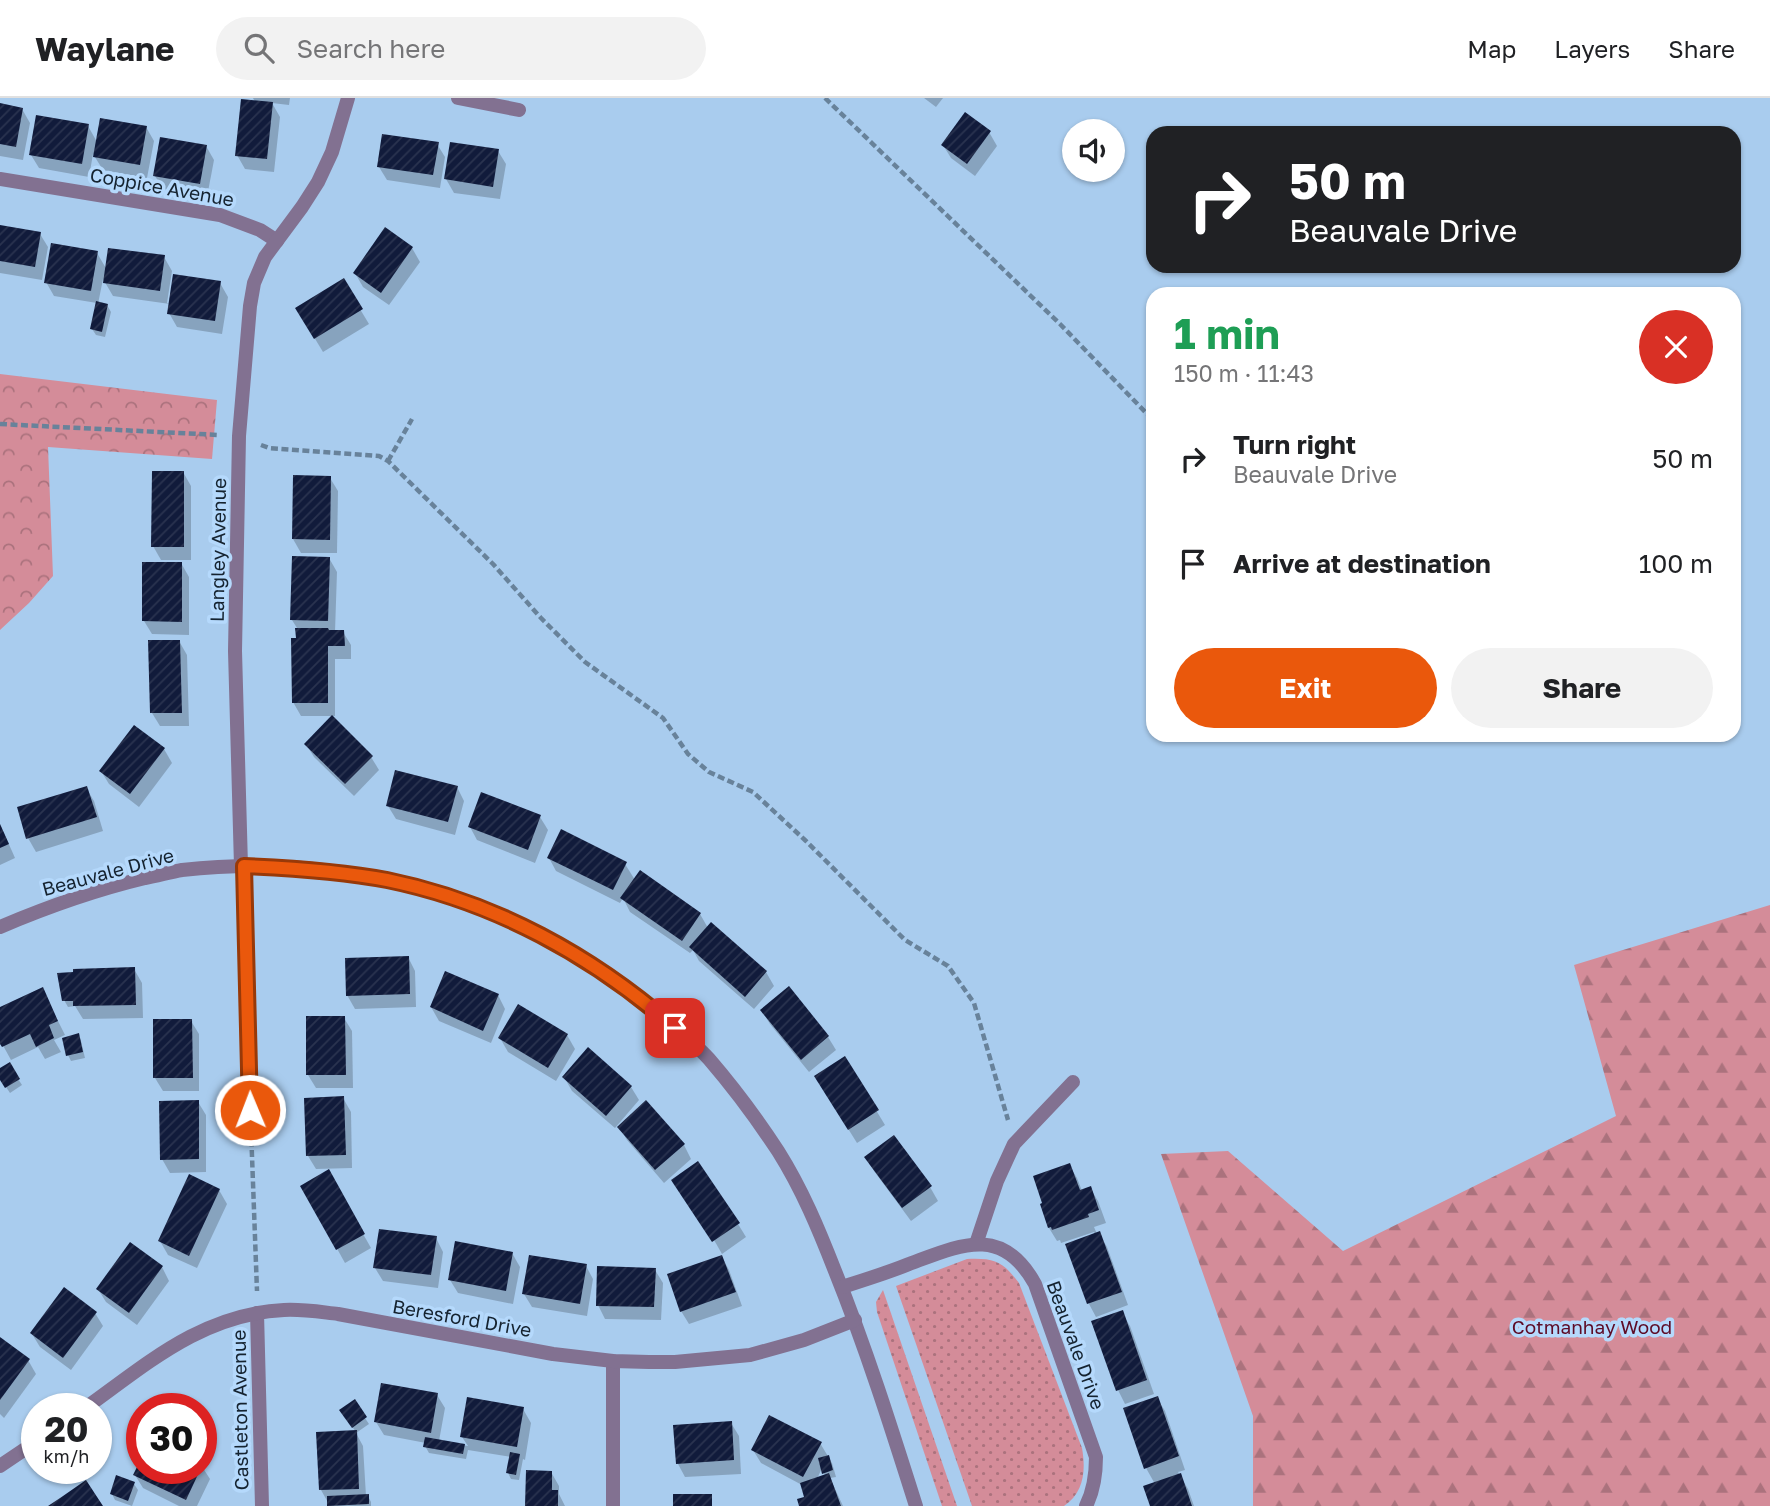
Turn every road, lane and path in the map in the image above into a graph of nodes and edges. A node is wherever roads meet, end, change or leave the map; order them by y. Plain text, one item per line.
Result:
1 (348, 98) edge
2 (458, 98) edge
3 (825, 98) edge
4 (519, 110) dead end
5 (0, 179) edge
6 (276, 241) junction
7 (1146, 413) edge
8 (412, 419) dead end
9 (0, 424) edge
10 (239, 436) junction
11 (388, 461) junction
12 (242, 866) junction
13 (0, 926) edge
14 (1073, 1082) dead end
15 (250, 1110) joint
16 (1014, 1144) junction
17 (976, 1244) junction
18 (842, 1287) junction
19 (257, 1313) junction
20 (855, 1320) junction
21 (612, 1361) junction
22 (106, 1393) edge
23 (21, 1452) edge
24 (0, 1466) edge
25 (262, 1506) edge
26 (613, 1506) edge
27 (916, 1506) edge
28 (1086, 1506) edge

1 - 6 street
2 - 4 street
3 - 7 path
5 - 6 street, Coppice Avenue
6 - 10 street, Langley Avenue
8 - 11 path
9 - 10 path
10 - 11 path
10 - 12 street, Langley Avenue
11 - 16 path
12 - 13 street, Beauvale Drive
12 - 15 street, Langley Avenue
12 - 18 street, Beauvale Drive
14 - 16 street
15 - 19 path
16 - 17 street
17 - 18 street, Beauvale Drive
17 - 28 street, Beauvale Drive
18 - 20 street, Beauvale Drive
19 - 21 street, Beresford Drive
19 - 22 street, Beresford Drive
19 - 25 street, Castleton Avenue
20 - 21 street, Beresford Drive
20 - 27 street, Beauvale Drive
21 - 26 street
23 - 24 street

